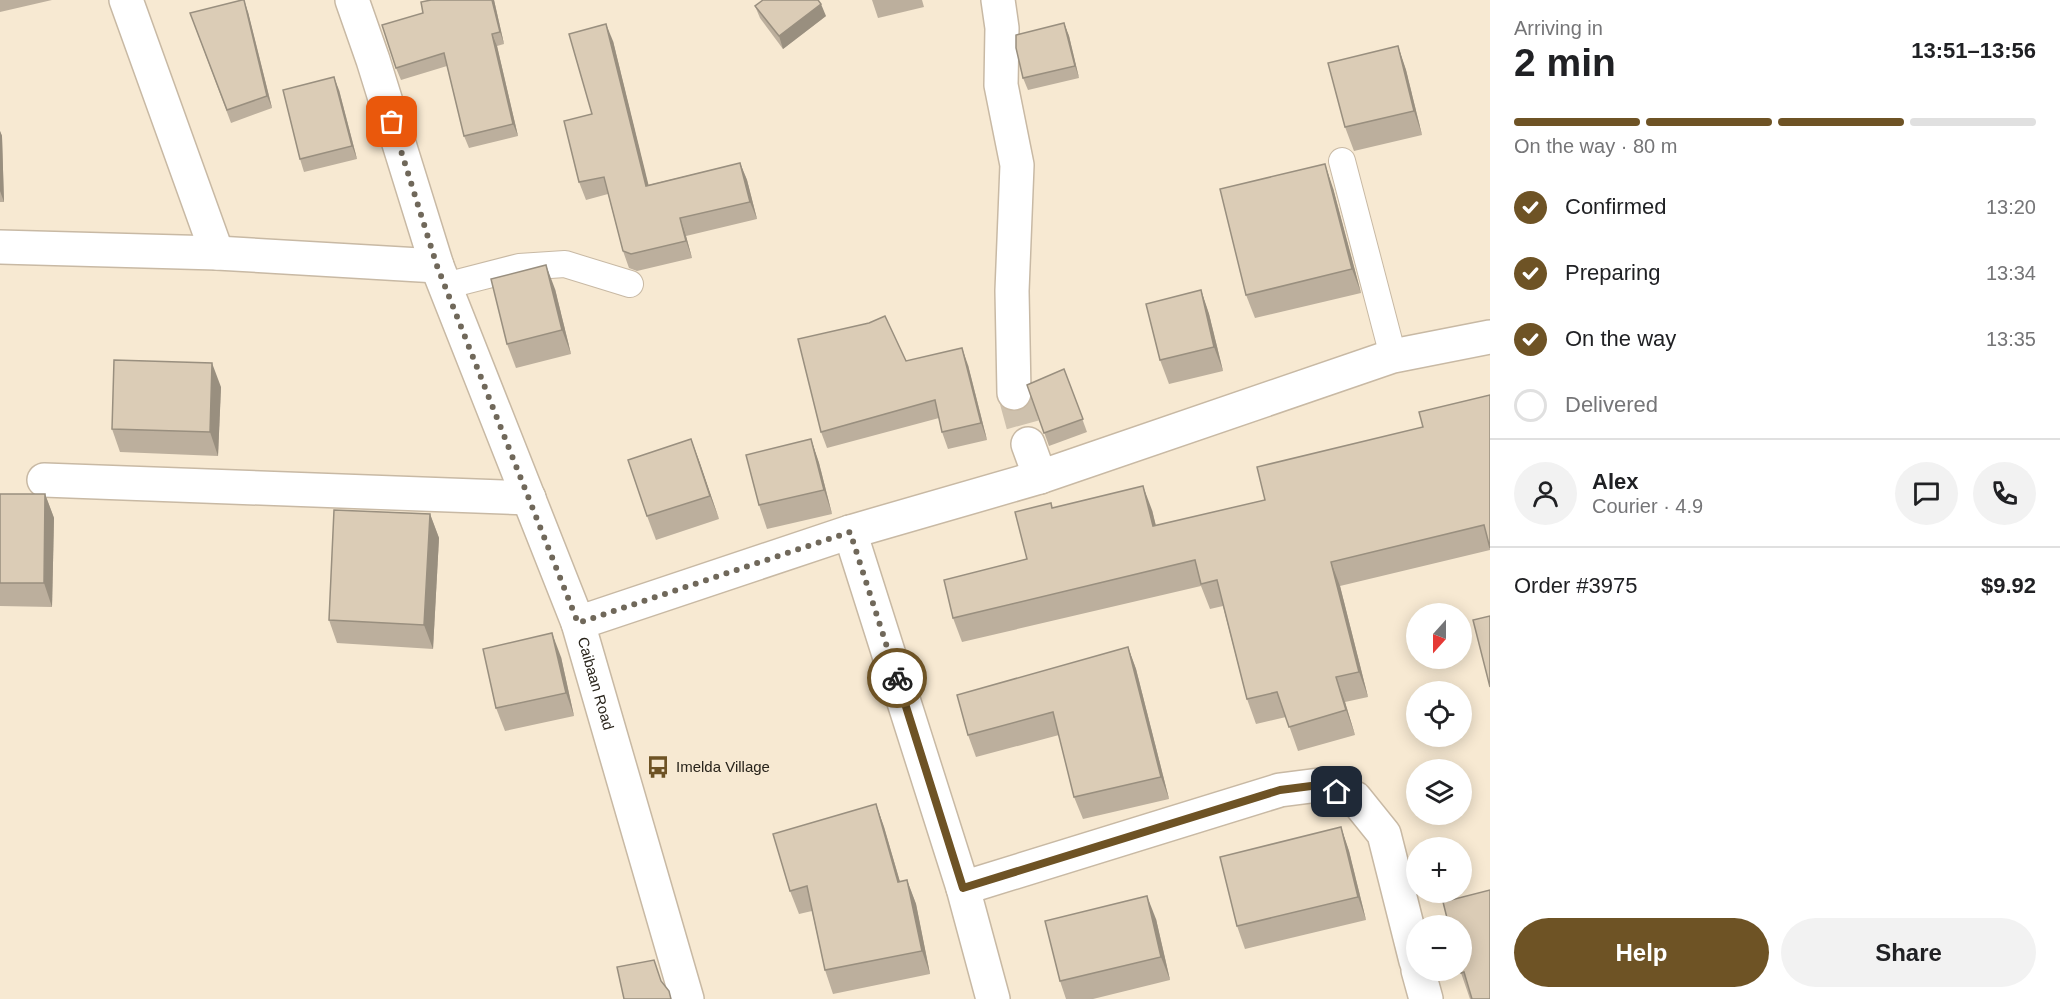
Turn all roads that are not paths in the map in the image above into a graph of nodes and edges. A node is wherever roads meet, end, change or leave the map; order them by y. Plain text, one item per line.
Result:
1 (126, 0) edge
2 (352, 0) edge
3 (998, 0) edge
4 (1342, 161) dead end
5 (0, 247) edge
6 (217, 253) junction
7 (441, 276) junction
8 (630, 284) dead end
9 (1490, 337) edge
10 (1393, 356) junction
11 (1014, 393) tunnel mouth
12 (1028, 444) tunnel mouth
13 (1040, 477) junction
14 (44, 480) dead end
15 (529, 498) junction
16 (850, 532) junction
17 (578, 623) junction
18 (963, 888) junction
19 (1406, 921) edge
20 (1421, 981) edge
21 (687, 999) edge
22 (993, 999) edge
23 (1425, 999) edge

1 - 6 street
2 - 7 street, Caibaan Road
3 - 11 street
4 - 10 lane
5 - 6 street
6 - 7 street
7 - 8 lane
7 - 15 street, Caibaan Road
9 - 10 street
10 - 13 street
12 - 13 street
13 - 16 street
14 - 15 street
15 - 17 street, Caibaan Road
16 - 17 street
16 - 18 street
17 - 21 street, Caibaan Road
18 - 19 street
18 - 22 street
20 - 23 street

